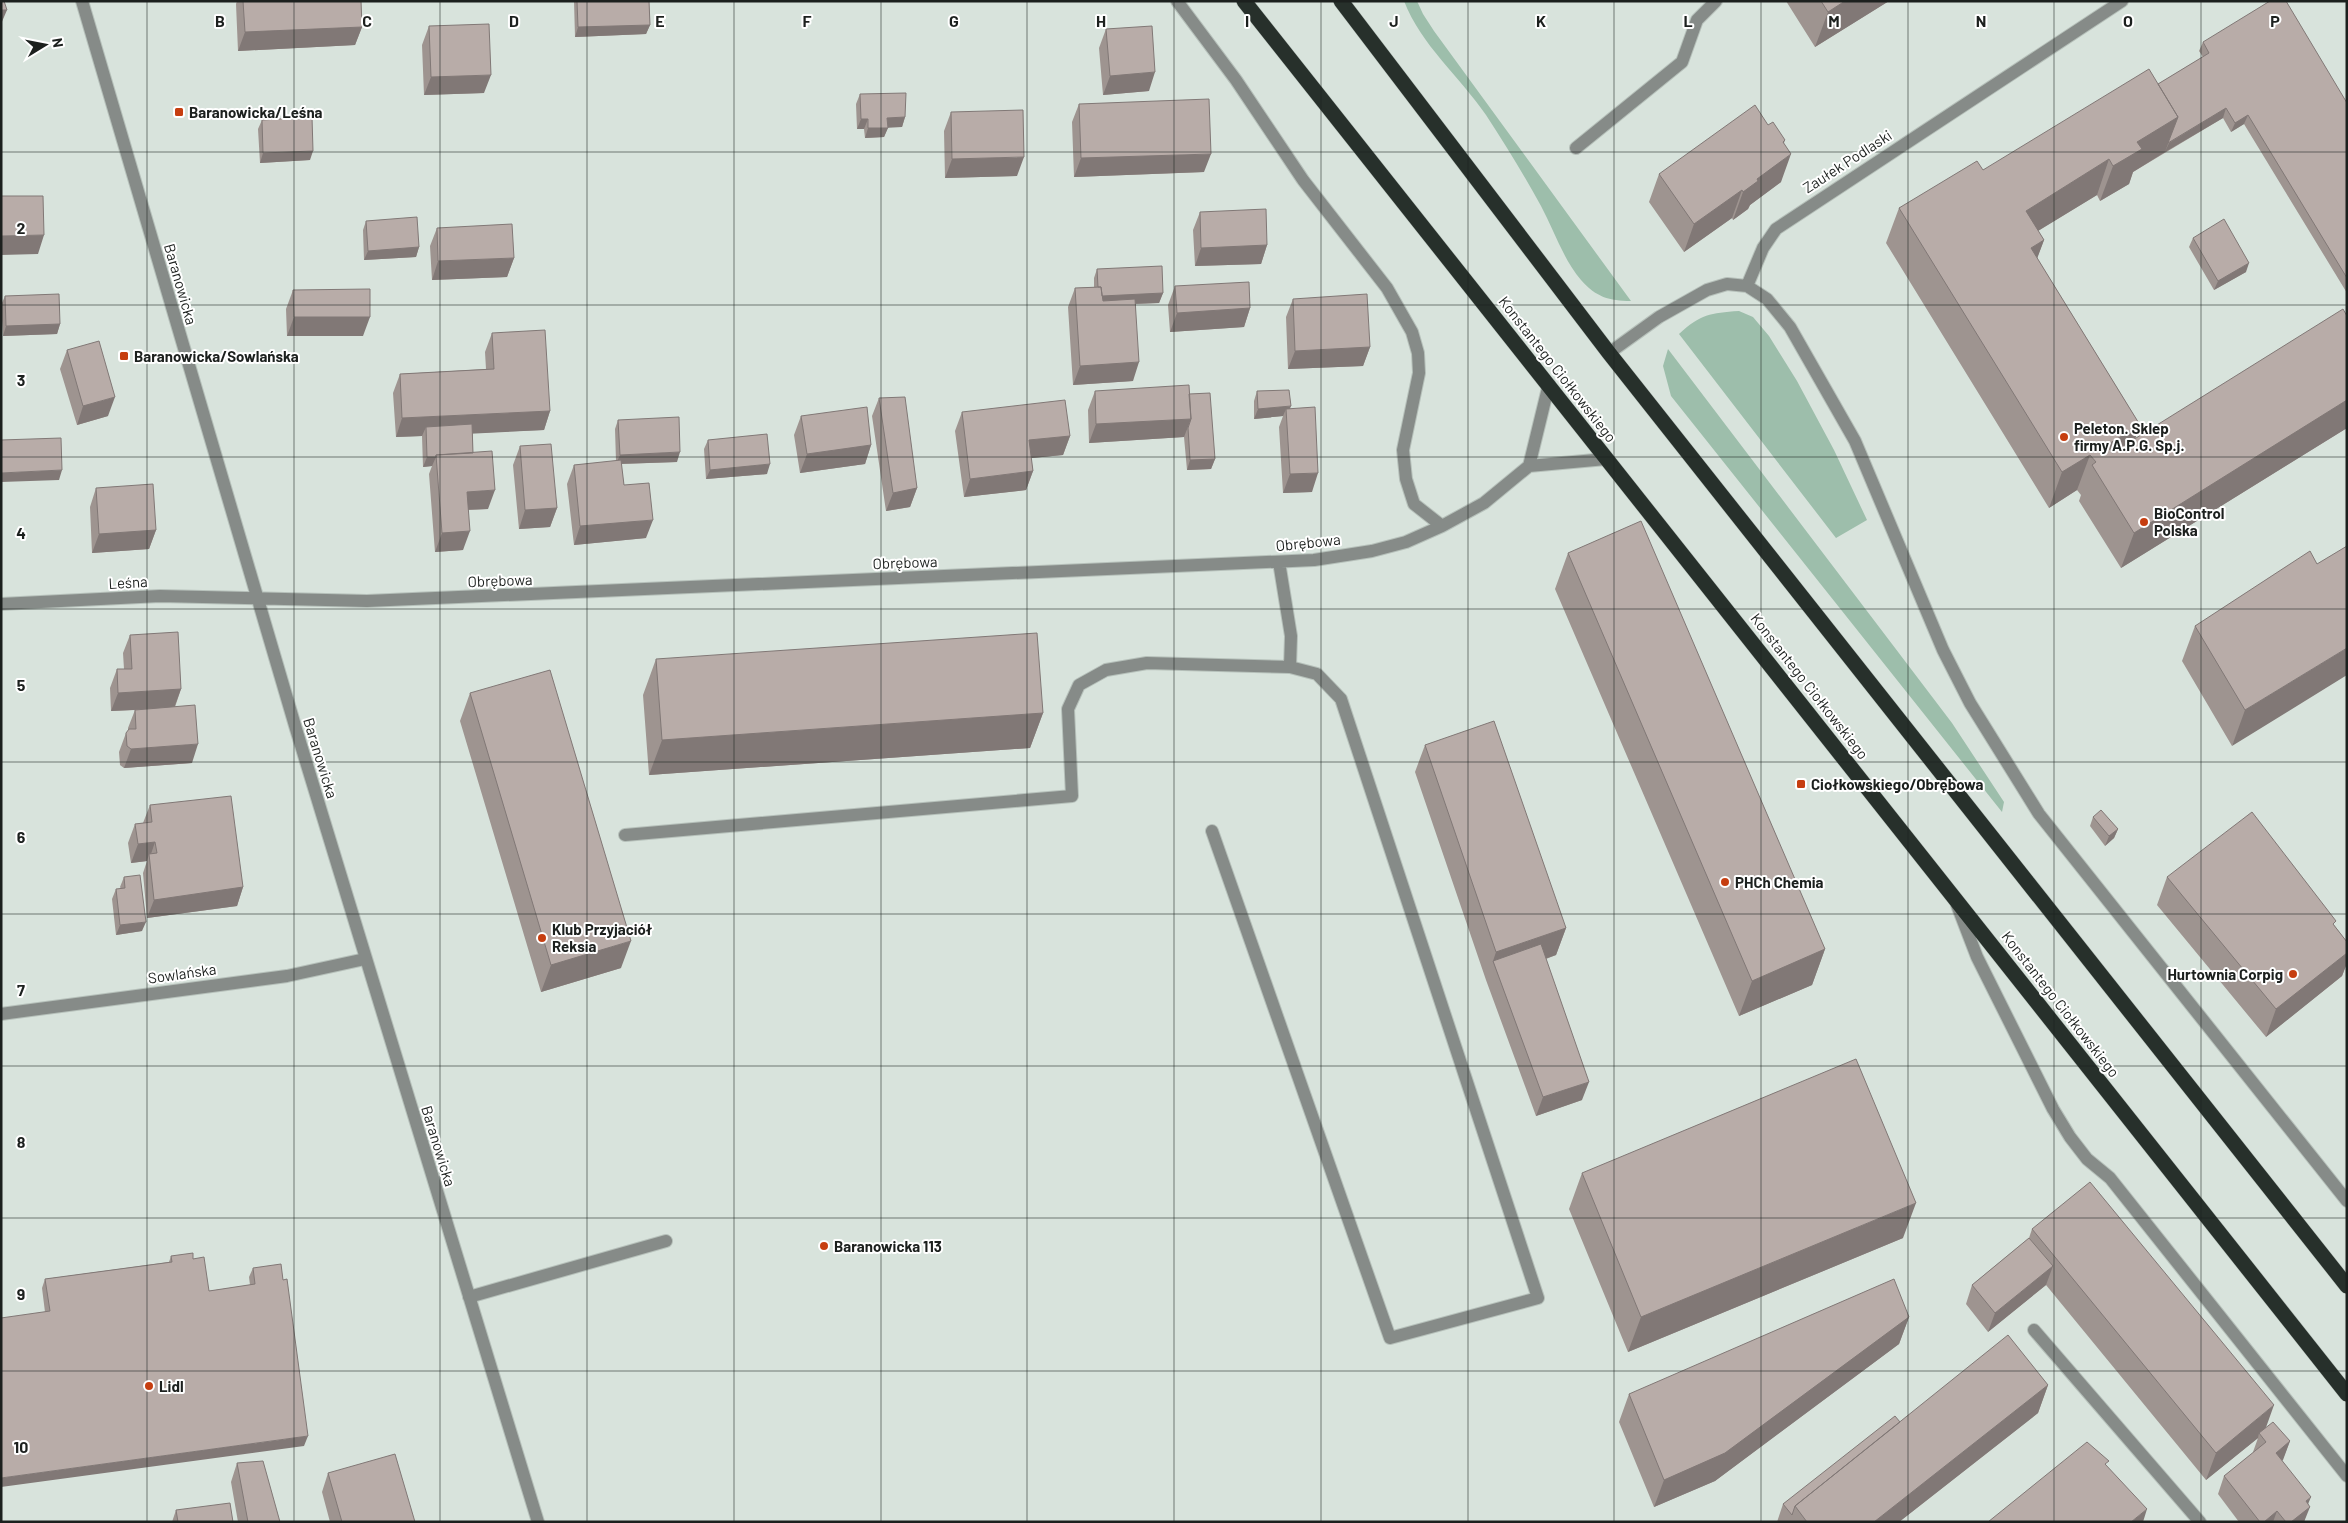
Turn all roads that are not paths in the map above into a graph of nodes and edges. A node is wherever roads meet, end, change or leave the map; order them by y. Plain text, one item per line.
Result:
1 (82, 1) edge
2 (1177, 1) edge
3 (1244, 1) edge
4 (1341, 1) edge
5 (1716, 1) edge
6 (2122, 1) edge
7 (1576, 148) dead end
8 (1747, 286) junction
9 (1609, 353) junction
10 (1549, 384) junction
11 (1606, 459) junction
12 (1529, 466) junction
13 (1442, 526) junction
14 (1279, 562) junction
15 (257, 599) junction
16 (1, 604) edge
17 (1290, 667) junction
18 (1212, 831) dead end
19 (625, 835) dead end
20 (1954, 898) junction
21 (365, 959) junction
22 (1, 1014) edge
23 (2347, 1201) edge
24 (666, 1241) dead end
25 (2347, 1286) edge
26 (468, 1297) junction
27 (2034, 1330) dead end
28 (2347, 1394) edge
29 (2347, 1476) edge
30 (2199, 1521) edge
31 (538, 1522) edge

1 - 15 street, Baranowicka
2 - 13 street
3 - 10 highway, Konstantego Ciołkowskiego
4 - 9 highway
5 - 7 street
6 - 8 street, Zaułek Podlaski
8 - 9 street
8 - 23 street
9 - 25 highway
10 - 11 highway, Konstantego Ciołkowskiego
10 - 12 street
11 - 12 street
11 - 20 highway, Konstantego Ciołkowskiego
12 - 13 street, Obrębowa
13 - 14 street, Obrębowa
14 - 15 street, Obrębowa
14 - 17 street
15 - 16 street, Leśna
15 - 21 street, Baranowicka
17 - 18 street
17 - 19 street
20 - 28 highway, Konstantego Ciołkowskiego
20 - 29 street
21 - 22 street, Sowlańska
21 - 26 street, Baranowicka
24 - 26 street
26 - 31 street, Baranowicka
27 - 30 street

